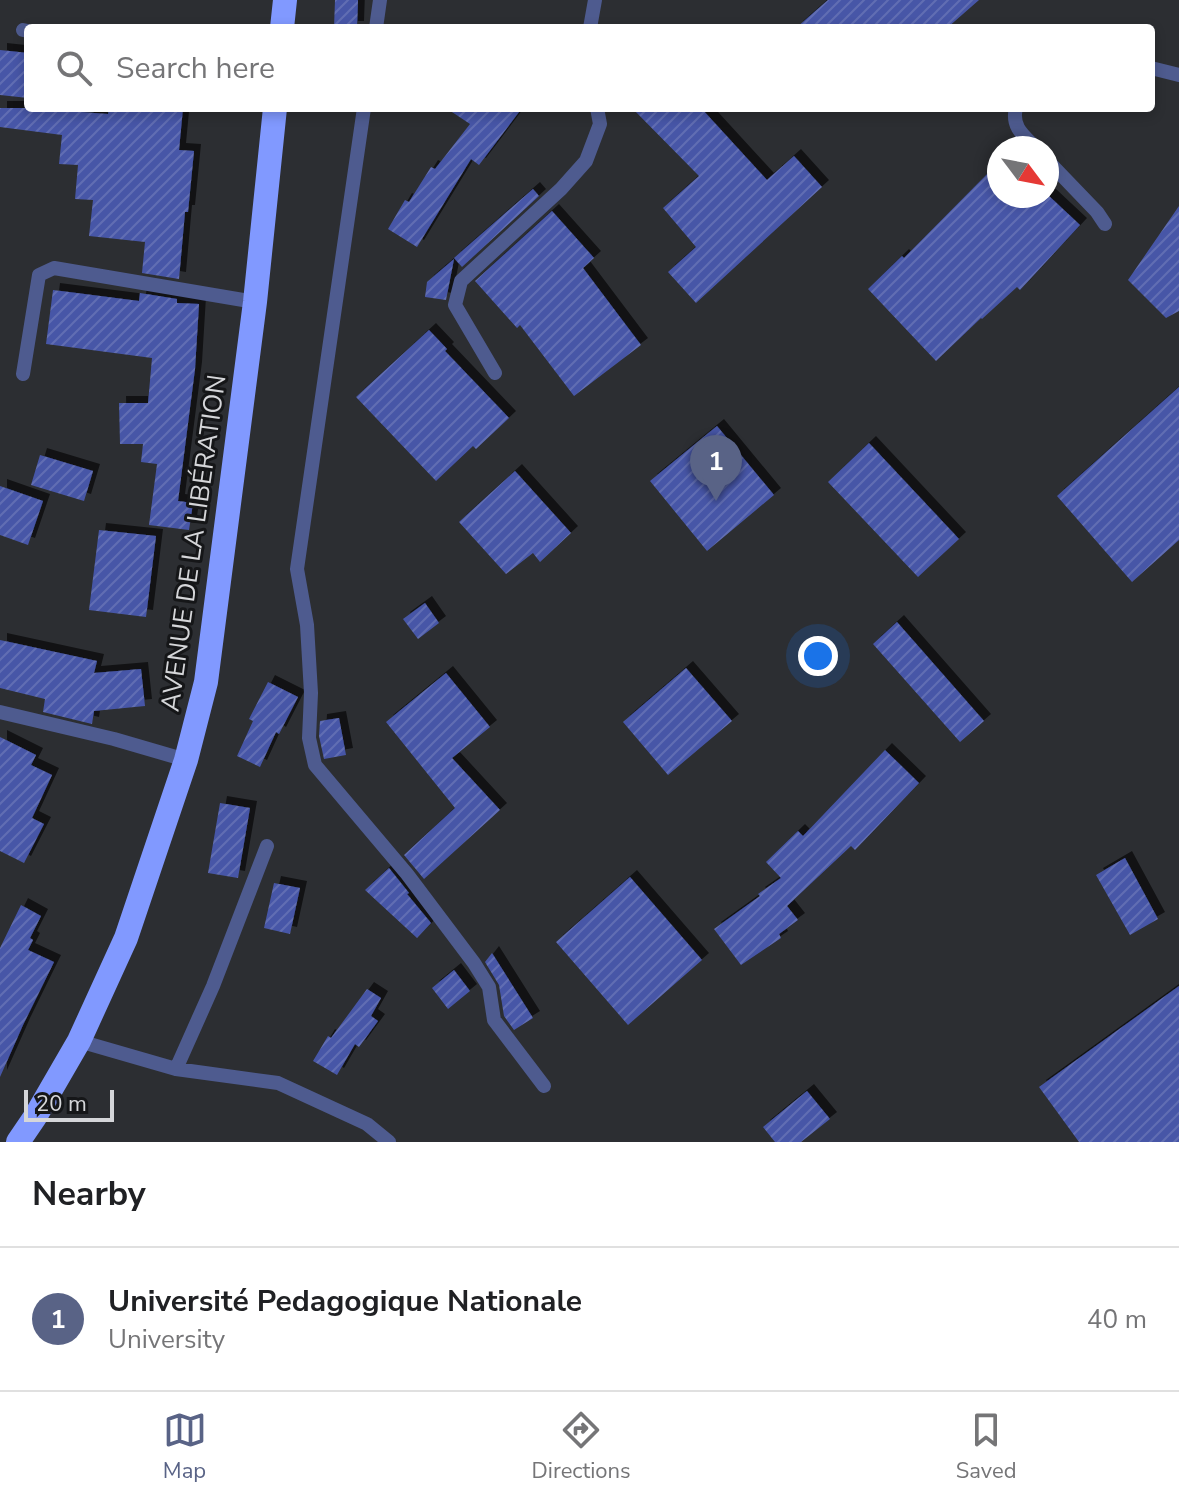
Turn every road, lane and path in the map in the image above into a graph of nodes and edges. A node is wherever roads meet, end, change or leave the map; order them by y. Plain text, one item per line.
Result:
1 (285, 0) edge
2 (380, 0) edge
3 (595, 0) edge
4 (282, 24) edge
5 (377, 24) edge
6 (591, 24) edge
7 (1155, 69) edge
8 (1179, 75) edge
9 (275, 112) edge
10 (363, 112) edge
11 (598, 112) edge
12 (1015, 112) edge
13 (1024, 136) edge
14 (1059, 172) edge
15 (1105, 224) dead end
16 (255, 302) junction
17 (495, 373) dead end
18 (23, 374) dead end
19 (0, 712) edge
20 (186, 760) junction
21 (267, 846) dead end
22 (79, 1041) junction
23 (176, 1069) junction
24 (544, 1086) dead end
25 (18, 1142) edge
26 (389, 1142) edge

1 - 4 highway
2 - 5 lane
3 - 6 lane
7 - 8 lane
9 - 16 highway, AVENUE DE LA LIBÉRATION
10 - 24 lane
11 - 17 lane
12 - 13 lane
14 - 15 lane
16 - 18 lane
16 - 20 highway, AVENUE DE LA LIBÉRATION
19 - 20 lane
20 - 22 highway, AVENUE DE LA LIBÉRATION
21 - 23 lane
22 - 23 lane
22 - 25 highway, AVENUE DE LA LIBÉRATION
23 - 26 lane

